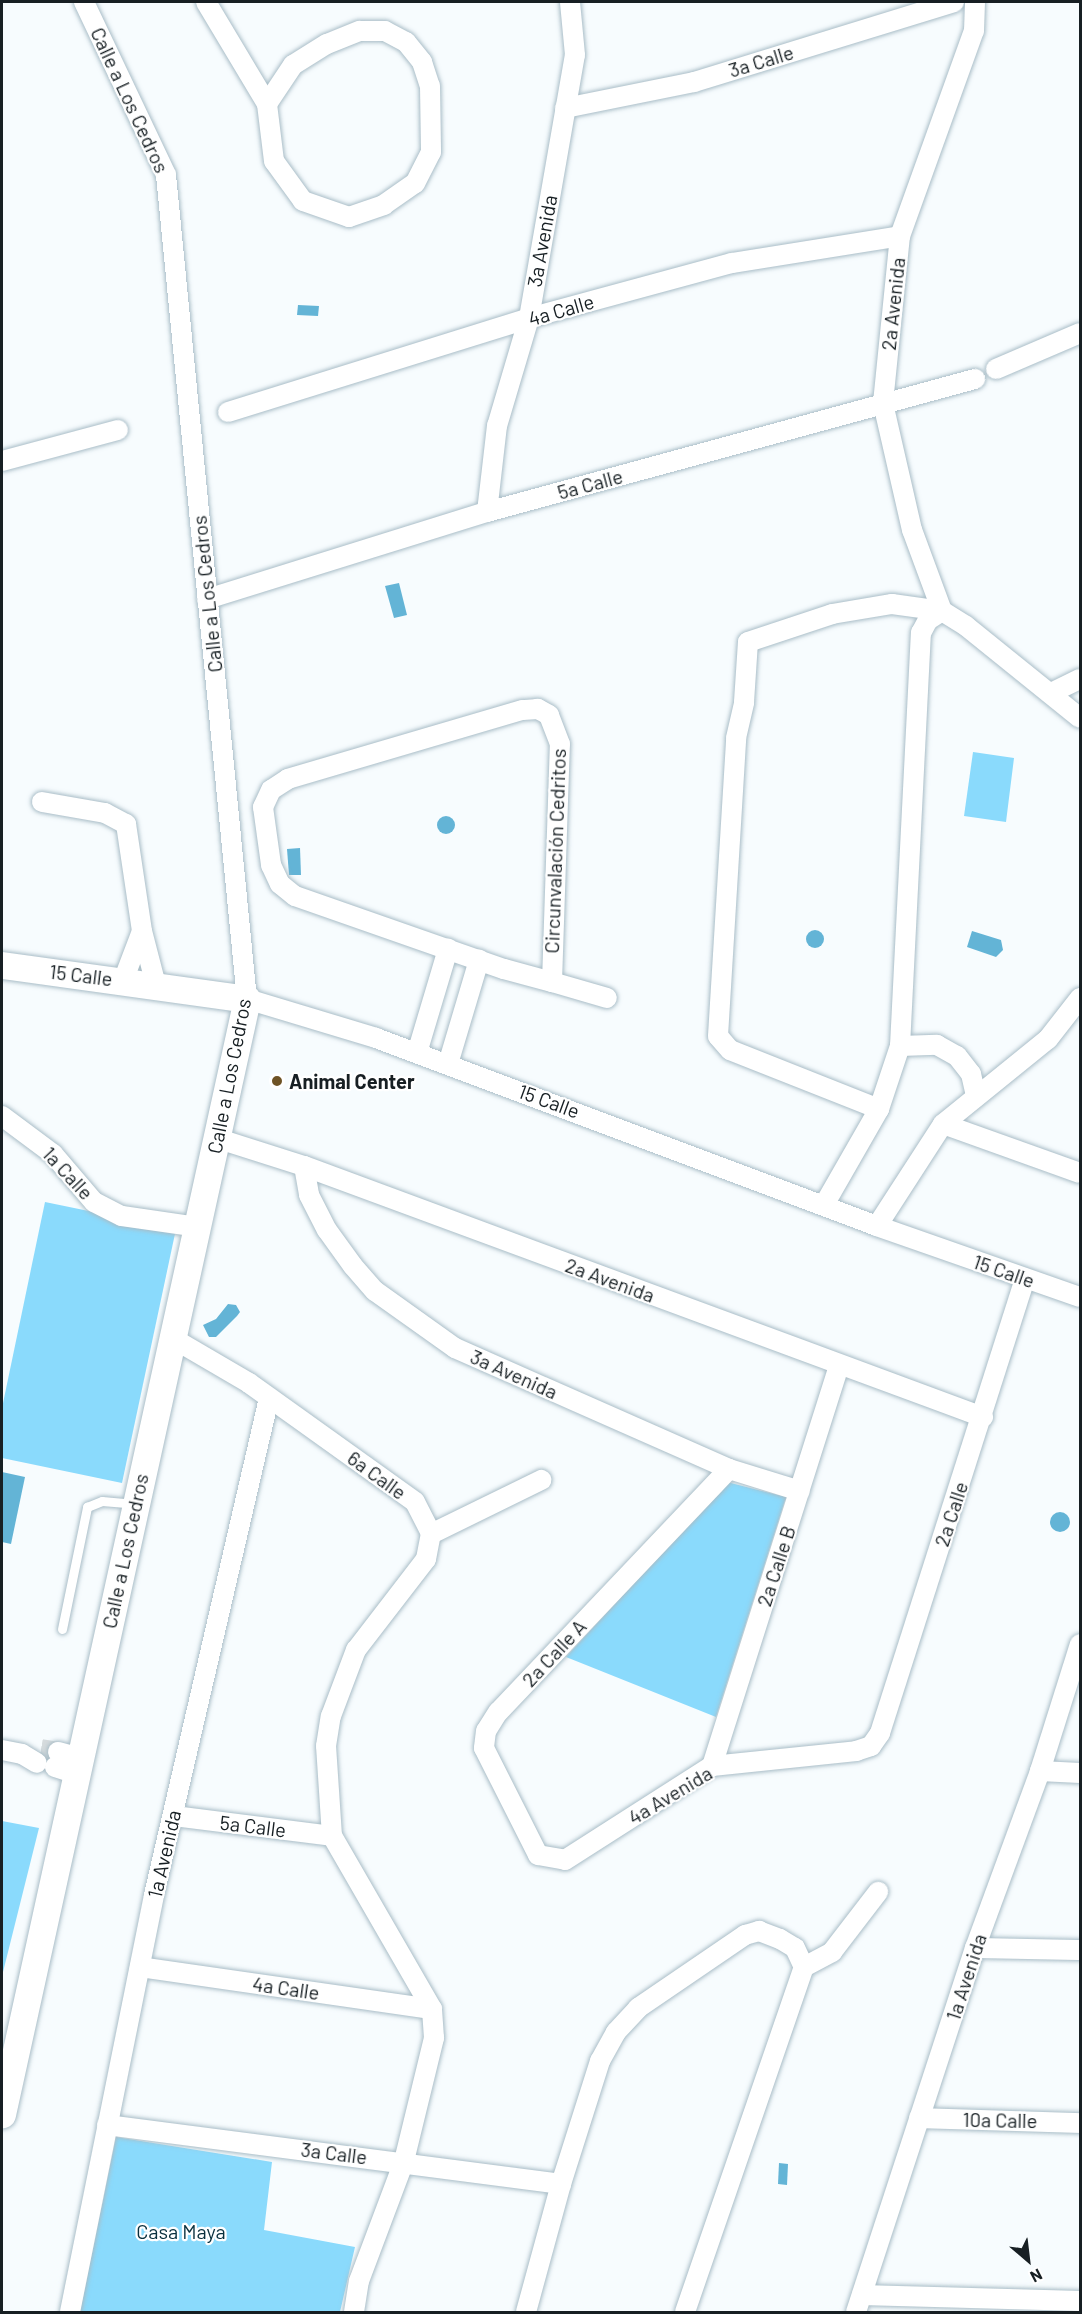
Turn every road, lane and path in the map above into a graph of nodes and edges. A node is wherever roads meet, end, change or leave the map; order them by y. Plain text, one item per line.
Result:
1 (84, 2) edge
2 (206, 2) edge
3 (570, 2) edge
4 (954, 2) edge
5 (975, 2) edge
6 (267, 104) junction
7 (565, 108) junction
8 (900, 236) junction
9 (529, 318) junction
10 (1080, 333) edge
11 (996, 369) dead end
12 (975, 379) dead end
13 (883, 403) junction
14 (228, 412) dead end
15 (118, 430) dead end
16 (2, 461) edge
17 (487, 512) junction
18 (207, 599) junction
19 (942, 611) junction
20 (1080, 679) edge
21 (1051, 693) junction
22 (1080, 718) edge
23 (42, 802) dead end
24 (142, 931) junction
25 (448, 949) junction
26 (479, 960) junction
27 (2, 965) edge
28 (123, 981) junction
29 (552, 982) junction
30 (156, 985) junction
31 (608, 998) dead end
32 (1080, 998) edge
33 (247, 999) junction
34 (900, 1047) junction
35 (417, 1053) junction
36 (448, 1064) junction
37 (976, 1096) junction
38 (879, 1109) junction
39 (2, 1116) edge
40 (943, 1124) junction
41 (228, 1141) junction
42 (304, 1166) junction
43 (1080, 1173) edge
44 (824, 1205) junction
45 (187, 1226) junction
46 (877, 1226) junction
47 (1025, 1279) junction
48 (1080, 1297) edge
49 (172, 1338) junction
50 (839, 1365) junction
51 (269, 1398) junction
52 (983, 1417) junction
53 (729, 1469) junction
54 (541, 1480) dead end
55 (800, 1491) junction
56 (135, 1504) junction
57 (431, 1533) junction
58 (62, 1629) dead end
59 (1080, 1644) edge
60 (871, 1746) joint
61 (2, 1750) edge
62 (53, 1760) junction
63 (712, 1766) junction
64 (1040, 1771) junction
65 (1080, 1773) edge
66 (174, 1816) junction
67 (332, 1836) junction
68 (551, 1860) joint
69 (878, 1892) dead end
70 (975, 1948) junction
71 (1080, 1950) edge
72 (140, 1967) junction
73 (804, 1967) junction
74 (432, 2009) junction
75 (3, 2103) edge
76 (920, 2118) junction
77 (1080, 2122) edge
78 (108, 2125) junction
79 (404, 2161) junction
80 (561, 2184) junction
81 (1080, 2301) edge
82 (859, 2304) edge
83 (70, 2313) edge
84 (354, 2313) edge
85 (526, 2313) edge
86 (685, 2313) edge

1 - 18 street, Calle a Los Cedros
2 - 6 street
3 - 7 street, 3a Avenida
4 - 7 street, 3a Calle
5 - 8 street, 2a Avenida
6 - 6 street
7 - 9 street, 3a Avenida
8 - 9 street, 4a Calle
8 - 13 street, 2a Avenida
9 - 14 street, 4a Calle
9 - 17 street, 3a Avenida
10 - 11 street
12 - 13 street, 5a Calle
13 - 17 street, 5a Calle
13 - 19 street, 2a Avenida
15 - 16 street
17 - 18 street, 5a Calle
18 - 33 street, Calle a Los Cedros
19 - 21 street
19 - 34 street
19 - 38 street
20 - 21 street
21 - 22 street
23 - 24 street
24 - 28 street
24 - 30 street
25 - 26 street, Circunvalación Cedritos
25 - 29 street, Circunvalación Cedritos
25 - 35 street
26 - 29 street, Circunvalación Cedritos
26 - 36 street
27 - 28 street, 15 Calle
28 - 30 street, 15 Calle
29 - 31 street
30 - 33 street, 15 Calle
32 - 37 street
33 - 35 street, 15 Calle
33 - 41 street, Calle a Los Cedros
34 - 37 street
34 - 38 street
35 - 36 street, 15 Calle
36 - 44 street, 15 Calle
37 - 40 street
38 - 44 street
39 - 45 street, 1a Calle
40 - 43 street
40 - 46 street
41 - 42 street, 2a Avenida
41 - 45 street, Calle a Los Cedros
42 - 50 street, 2a Avenida
42 - 53 street, 3a Avenida
44 - 46 street, 15 Calle
45 - 49 street, Calle a Los Cedros
46 - 47 street, 15 Calle
47 - 48 street, 15 Calle
47 - 52 street, 2a Calle
49 - 51 street, 6a Calle
49 - 56 street, Calle a Los Cedros
50 - 52 street, 2a Avenida
50 - 55 street, 2a Calle B
51 - 57 street, 6a Calle
51 - 66 street, 1a Avenida
52 - 60 street, 2a Calle
53 - 55 street, 3a Avenida
53 - 68 street, 2a Calle A
54 - 57 street
55 - 63 street, 2a Calle B
56 - 58 lane
56 - 62 street, Calle a Los Cedros
57 - 67 street
59 - 64 street, 1a Avenida
60 - 63 street, 4a Avenida
61 - 62 street
62 - 75 street, Calle a Los Cedros
63 - 68 street, 4a Avenida
64 - 65 street
64 - 70 street, 1a Avenida
66 - 67 street, 5a Calle
66 - 72 street, 1a Avenida
67 - 74 street
69 - 73 street
70 - 71 street
70 - 76 street, 1a Avenida
72 - 74 street, 4a Calle
72 - 78 street, 1a Avenida
73 - 80 street
73 - 86 street
74 - 79 street
76 - 77 street, 10a Calle
76 - 82 street, 1a Avenida
78 - 79 street, 3a Calle
78 - 83 street, 1a Avenida
79 - 80 street, 3a Calle
79 - 84 street
80 - 85 street
81 - 82 street

